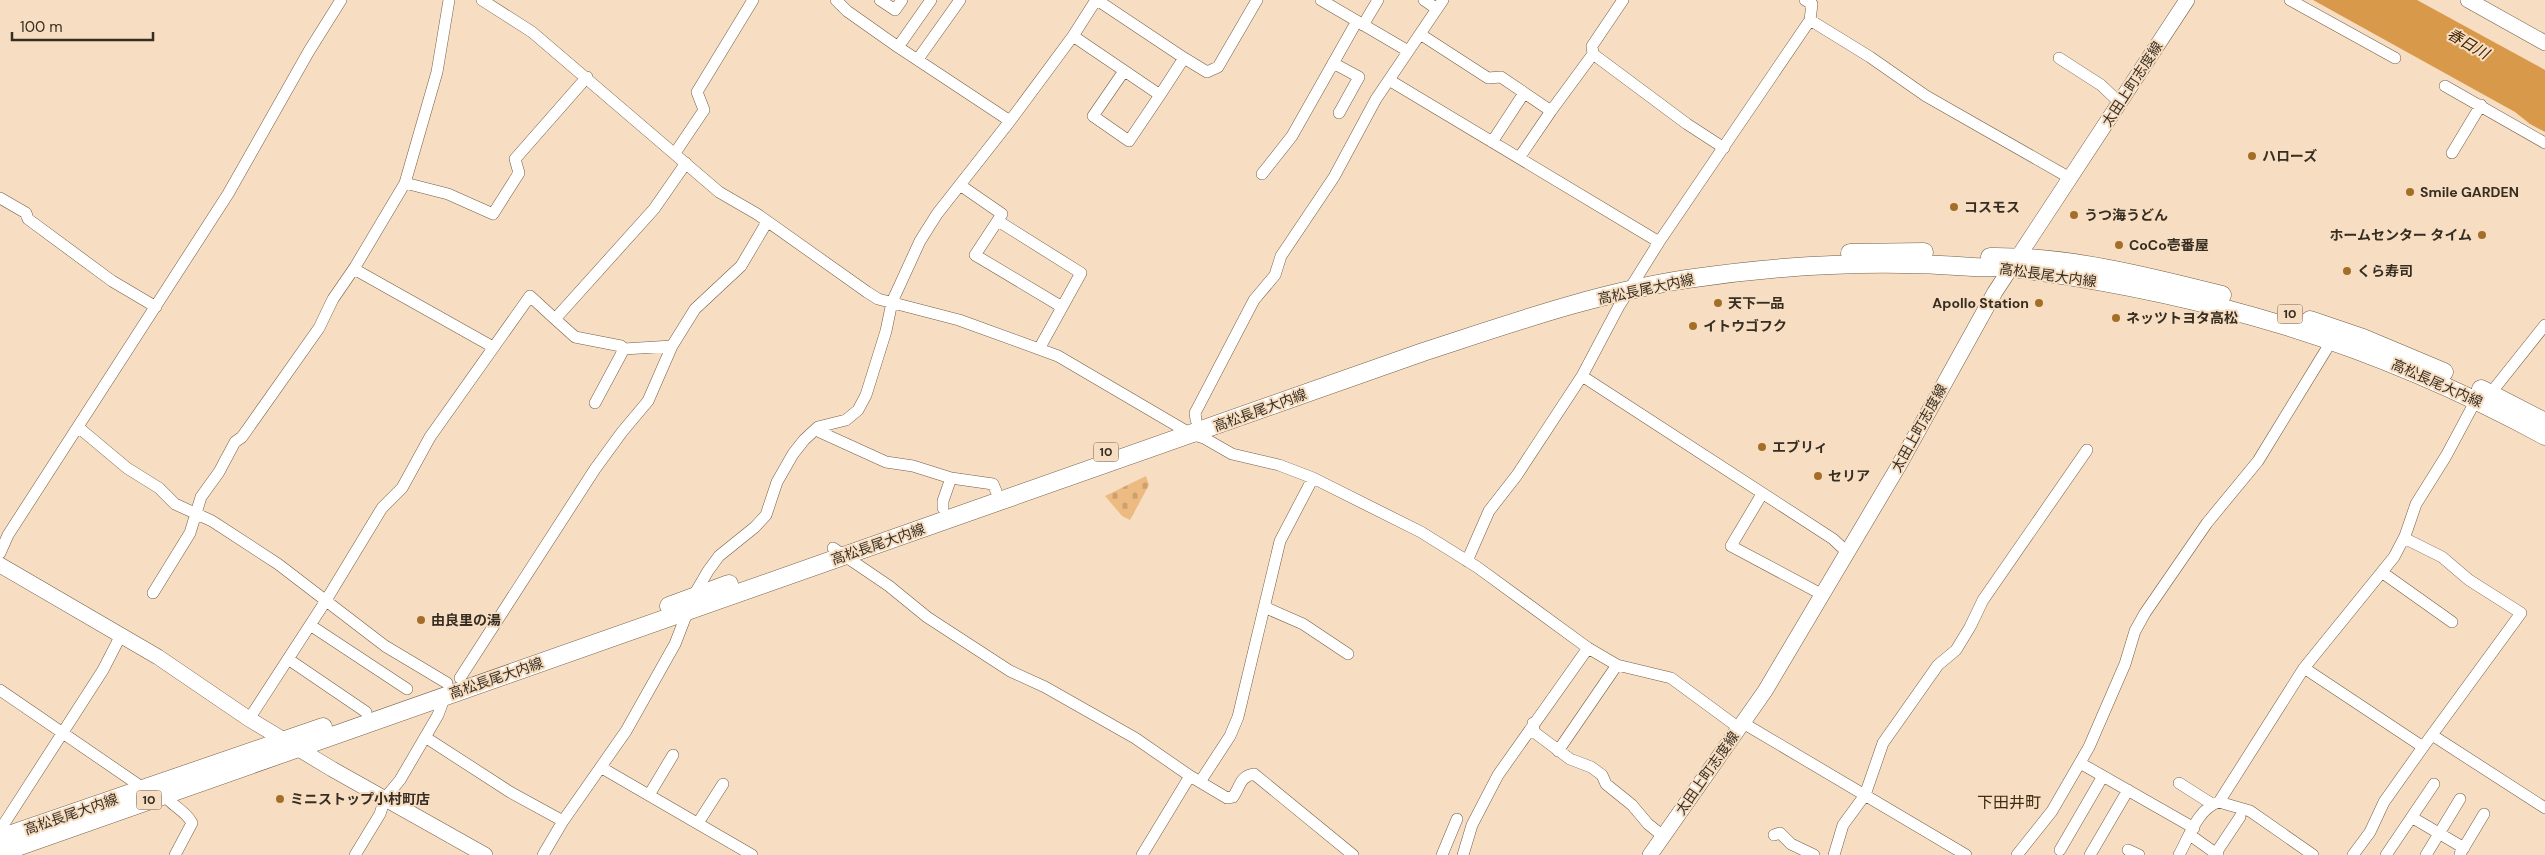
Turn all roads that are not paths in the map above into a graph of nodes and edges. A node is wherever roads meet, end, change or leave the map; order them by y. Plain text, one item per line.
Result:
1 (341, 0) edge
2 (449, 0) edge
3 (482, 0) edge
4 (753, 0) edge
5 (836, 0) edge
6 (880, 0) edge
7 (902, 0) edge
8 (931, 0) edge
9 (960, 0) edge
10 (1097, 0) edge
11 (1257, 0) edge
12 (1320, 0) edge
13 (1378, 0) edge
14 (1424, 0) edge
15 (1623, 0) edge
16 (2186, 0) edge
17 (2290, 0) edge
18 (2468, 0) edge
19 (1810, 1) edge
20 (1440, 4) edge
21 (1340, 5) edge
22 (1810, 20) junction
23 (1360, 23) junction
24 (1420, 34) junction
25 (1073, 36) junction
26 (2545, 43) edge
27 (898, 47) junction
28 (1408, 51) junction
29 (1593, 54) junction
30 (1184, 58) junction
31 (2059, 58) dead end
32 (2395, 58) dead end
33 (918, 59) junction
34 (1333, 63) junction
35 (1124, 70) junction
36 (587, 78) junction
37 (1389, 80) junction
38 (2445, 86) dead end
39 (1524, 93) junction
40 (1160, 95) junction
41 (2120, 103) junction
42 (2481, 105) junction
43 (1551, 111) junction
44 (1339, 113) dead end
45 (1010, 121) junction
46 (1492, 142) junction
47 (2545, 143) edge
48 (1724, 148) junction
49 (675, 153) junction
50 (2452, 153) dead end
51 (1519, 158) junction
52 (686, 163) junction
53 (1262, 174) dead end
54 (2070, 178) junction
55 (404, 183) junction
56 (960, 185) junction
57 (0, 198) edge
58 (998, 221) junction
59 (767, 222) junction
60 (1659, 242) junction
61 (2015, 262) junction
62 (354, 269) junction
63 (1633, 284) junction
64 (892, 302) junction
65 (156, 307) junction
66 (1062, 307) junction
67 (555, 319) junction
68 (2545, 325) edge
69 (2333, 333) junction
70 (672, 346) junction
71 (493, 348) junction
72 (624, 348) junction
73 (1039, 349) junction
74 (1582, 376) junction
75 (2483, 397) junction
76 (595, 403) dead end
77 (2545, 422) edge
78 (78, 427) junction
79 (818, 427) junction
80 (1188, 427) junction
81 (2545, 436) edge
82 (2087, 450) dead end
83 (951, 478) junction
84 (1313, 478) junction
85 (996, 491) junction
86 (1762, 494) junction
87 (944, 508) junction
88 (196, 513) junction
89 (2404, 538) junction
90 (840, 552) junction
91 (0, 553) edge
92 (1848, 553) junction
93 (1467, 560) junction
94 (0, 565) edge
95 (2383, 572) junction
96 (153, 593) dead end
97 (1824, 595) junction
98 (325, 602) junction
99 (691, 603) junction
100 (1264, 607) junction
101 (2452, 622) dead end
102 (310, 625) junction
103 (121, 635) junction
104 (1588, 648) junction
105 (1348, 654) dead end
106 (288, 659) junction
107 (1617, 665) junction
108 (2304, 668) junction
109 (451, 685) junction
110 (0, 690) edge
111 (407, 690) dead end
112 (366, 712) junction
113 (249, 719) junction
114 (1533, 723) junction
115 (1741, 725) junction
116 (62, 733) junction
117 (2432, 734) junction
118 (425, 737) junction
119 (290, 744) junction
120 (2423, 746) junction
121 (1558, 750) junction
122 (673, 755) dead end
123 (2080, 762) junction
124 (602, 768) junction
125 (2103, 776) junction
126 (1195, 779) junction
127 (2179, 783) dead end
128 (723, 784) dead end
129 (2434, 784) dead end
130 (156, 789) junction
131 (2128, 790) junction
132 (649, 795) junction
133 (1865, 795) junction
134 (385, 798) junction
135 (2460, 799) dead end
136 (2216, 803) junction
137 (2545, 808) edge
138 (2484, 814) dead end
139 (2240, 817) dead end
140 (2413, 818) junction
141 (1456, 820) dead end
142 (563, 821) junction
143 (698, 824) junction
144 (0, 830) edge
145 (2192, 832) junction
146 (2439, 834) junction
147 (1774, 835) dead end
148 (1663, 836) junction
149 (0, 838) edge
150 (2060, 850) dead end
151 (2128, 850) dead end
152 (2462, 852) edge
153 (0, 853) edge
154 (2214, 854) edge
155 (175, 855) edge
156 (355, 855) edge
157 (485, 855) edge
158 (543, 855) edge
159 (752, 855) edge
160 (1142, 855) edge
161 (1353, 855) edge
162 (1442, 855) edge
163 (1462, 855) edge
164 (1650, 855) edge
165 (1814, 855) edge
166 (1834, 855) edge
167 (1966, 855) edge
168 (2017, 855) edge
169 (2090, 855) edge
170 (2139, 855) edge
171 (2179, 855) edge
172 (2313, 855) edge
173 (2353, 855) edge
174 (2386, 855) edge
175 (2426, 855) edge

1 - 65 street
2 - 55 street
3 - 36 street
4 - 49 street
5 - 27 street
6 - 7 street
8 - 27 street
9 - 33 street
10 - 25 street
10 - 30 street
11 - 30 street
12 - 21 street
13 - 23 street
14 - 20 street
15 - 29 street
16 - 41 main road, 太田上町志度線
17 - 32 street
18 - 26 main road
19 - 22 street
20 - 24 street
21 - 23 street
22 - 48 street
22 - 54 street
23 - 28 street
23 - 34 street
24 - 28 street
24 - 39 street
25 - 35 street
25 - 45 street
27 - 33 street
28 - 37 street
29 - 43 street
29 - 48 street
30 - 40 street
31 - 41 street
33 - 45 street
34 - 44 street
34 - 53 street
35 - 40 street
35 - 40 street
36 - 49 street
36 - 55 street
37 - 46 street
37 - 80 street
38 - 42 street
39 - 43 street
39 - 46 street
41 - 54 main road, 太田上町志度線
42 - 47 street
42 - 50 street
43 - 51 street
45 - 56 street
46 - 51 street
48 - 60 street
49 - 52 street
51 - 60 street
52 - 59 street
52 - 67 street
54 - 61 main road, 太田上町志度線
55 - 62 street
56 - 58 street
56 - 64 street
57 - 65 street
58 - 66 street
58 - 66 street
59 - 64 street
59 - 70 street
60 - 63 street
61 - 63 main road, 高松長尾大内線 / 10
61 - 69 main road, 高松長尾大内線 / 10
61 - 92 main road, 太田上町志度線
62 - 71 street
62 - 88 street
63 - 74 street
63 - 80 main road, 高松長尾大内線 / 10
64 - 73 street
64 - 79 street
65 - 78 street
66 - 73 street
67 - 71 street
67 - 72 street
68 - 75 street
69 - 75 main road, 高松長尾大内線 / 10
69 - 123 street
70 - 72 street
70 - 109 street
71 - 98 street
72 - 76 street
73 - 80 street
74 - 86 street
74 - 93 street
75 - 77 main road, 高松長尾大内線 / 10
75 - 81 main road, 高松長尾大内線 / 10
75 - 89 street
78 - 88 street
78 - 91 street
79 - 83 street
79 - 99 street
80 - 84 street
80 - 85 main road, 高松長尾大内線 / 10
80 - 90 main road, 高松長尾大内線 / 10
82 - 133 street
83 - 85 street
83 - 87 street
84 - 93 street
84 - 100 street
85 - 87 main road, 高松長尾大内線 / 10
86 - 92 street
86 - 97 street
87 - 90 main road, 高松長尾大内線 / 10
88 - 96 street
88 - 98 street
89 - 95 street
89 - 117 street
90 - 99 main road, 高松長尾大内線 / 10
90 - 126 street
92 - 97 main road, 太田上町志度線
93 - 104 street
94 - 103 main road
95 - 101 street
95 - 108 street
97 - 115 main road, 太田上町志度線
98 - 102 street
98 - 109 street
99 - 109 main road, 高松長尾大内線 / 10
99 - 109 main road, 高松長尾大内線 / 10
99 - 124 street
100 - 105 street
100 - 126 street
102 - 106 street
102 - 111 street
103 - 113 main road
103 - 116 street
104 - 107 street
104 - 114 street
106 - 112 street
106 - 113 street
107 - 115 street
107 - 121 street
108 - 120 street
108 - 136 street
109 - 112 main road, 高松長尾大内線 / 10
109 - 118 street
109 - 119 main road, 高松長尾大内線 / 10
110 - 116 street
112 - 119 main road, 高松長尾大内線 / 10
113 - 119 main road
114 - 121 street
114 - 163 street
115 - 133 street
115 - 148 main road, 太田上町志度線
116 - 130 street
116 - 144 street
117 - 120 street
117 - 137 street
118 - 134 street
118 - 142 street
119 - 130 main road, 高松長尾大内線 / 10
119 - 134 main road
120 - 173 street
121 - 148 street
122 - 132 street
123 - 125 street
123 - 168 street
124 - 132 street
124 - 142 street
125 - 131 street
125 - 150 street
126 - 160 street
126 - 161 street
127 - 136 street
128 - 143 street
129 - 140 street
130 - 149 main road, 高松長尾大内線 / 10
130 - 153 main road, 高松長尾大内線 / 10
130 - 155 street
131 - 145 street
131 - 169 street
132 - 143 street
133 - 166 street
133 - 167 street
134 - 156 street
134 - 157 main road
135 - 146 street
136 - 145 street
136 - 172 street
138 - 152 street
139 - 154 street
140 - 146 street
140 - 174 street
141 - 162 street
142 - 158 street
143 - 159 street
145 - 154 street
145 - 171 street
146 - 152 street
146 - 175 street
147 - 165 street
148 - 164 main road, 太田上町志度線
151 - 170 street

